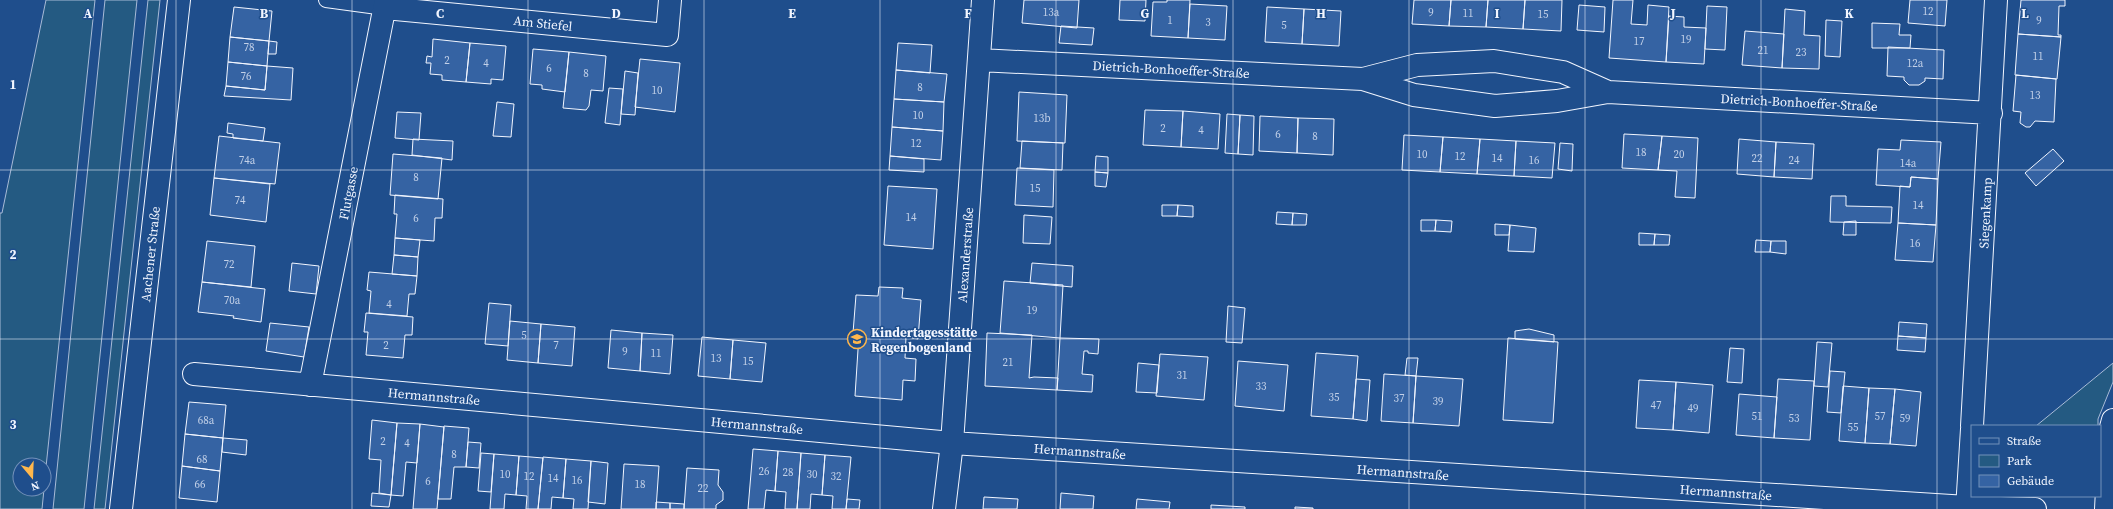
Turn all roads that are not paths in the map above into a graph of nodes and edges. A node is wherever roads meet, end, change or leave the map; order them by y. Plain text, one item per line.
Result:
1 (179, 0) edge
2 (326, 0) edge
3 (670, 0) edge
4 (983, 0) edge
5 (1996, 0) edge
6 (385, 4) edge
7 (979, 60) junction
8 (1363, 79) junction
9 (1608, 92) junction
10 (1991, 113) junction
11 (194, 374) dead end
12 (310, 385) junction
13 (2113, 420) edge
14 (1972, 425) edge
15 (952, 443) junction
16 (1971, 445) edge
17 (1967, 508) edge
18 (121, 509) edge
19 (944, 509) edge
20 (2035, 509) edge
21 (2106, 509) edge

1 - 18 street, Aachener Straße
2 - 6 lane
3 - 6 street, Am Stiefel
4 - 7 street, Alexanderstraße
5 - 10 street, Siegenkamp
6 - 12 street, Flutgasse
7 - 8 street, Dietrich-Bonhoeffer-Straße
7 - 15 street, Alexanderstraße
8 - 9 street, Dietrich-Bonhoeffer-Straße
8 - 9 street, Dietrich-Bonhoeffer-Straße
9 - 10 street, Dietrich-Bonhoeffer-Straße
10 - 14 street, Siegenkamp
11 - 12 street, Hermannstraße
12 - 15 street, Hermannstraße
13 - 21 street
15 - 17 street, Hermannstraße
15 - 19 street, Alexanderstraße
16 - 17 street
17 - 20 street, Hermannstraße

